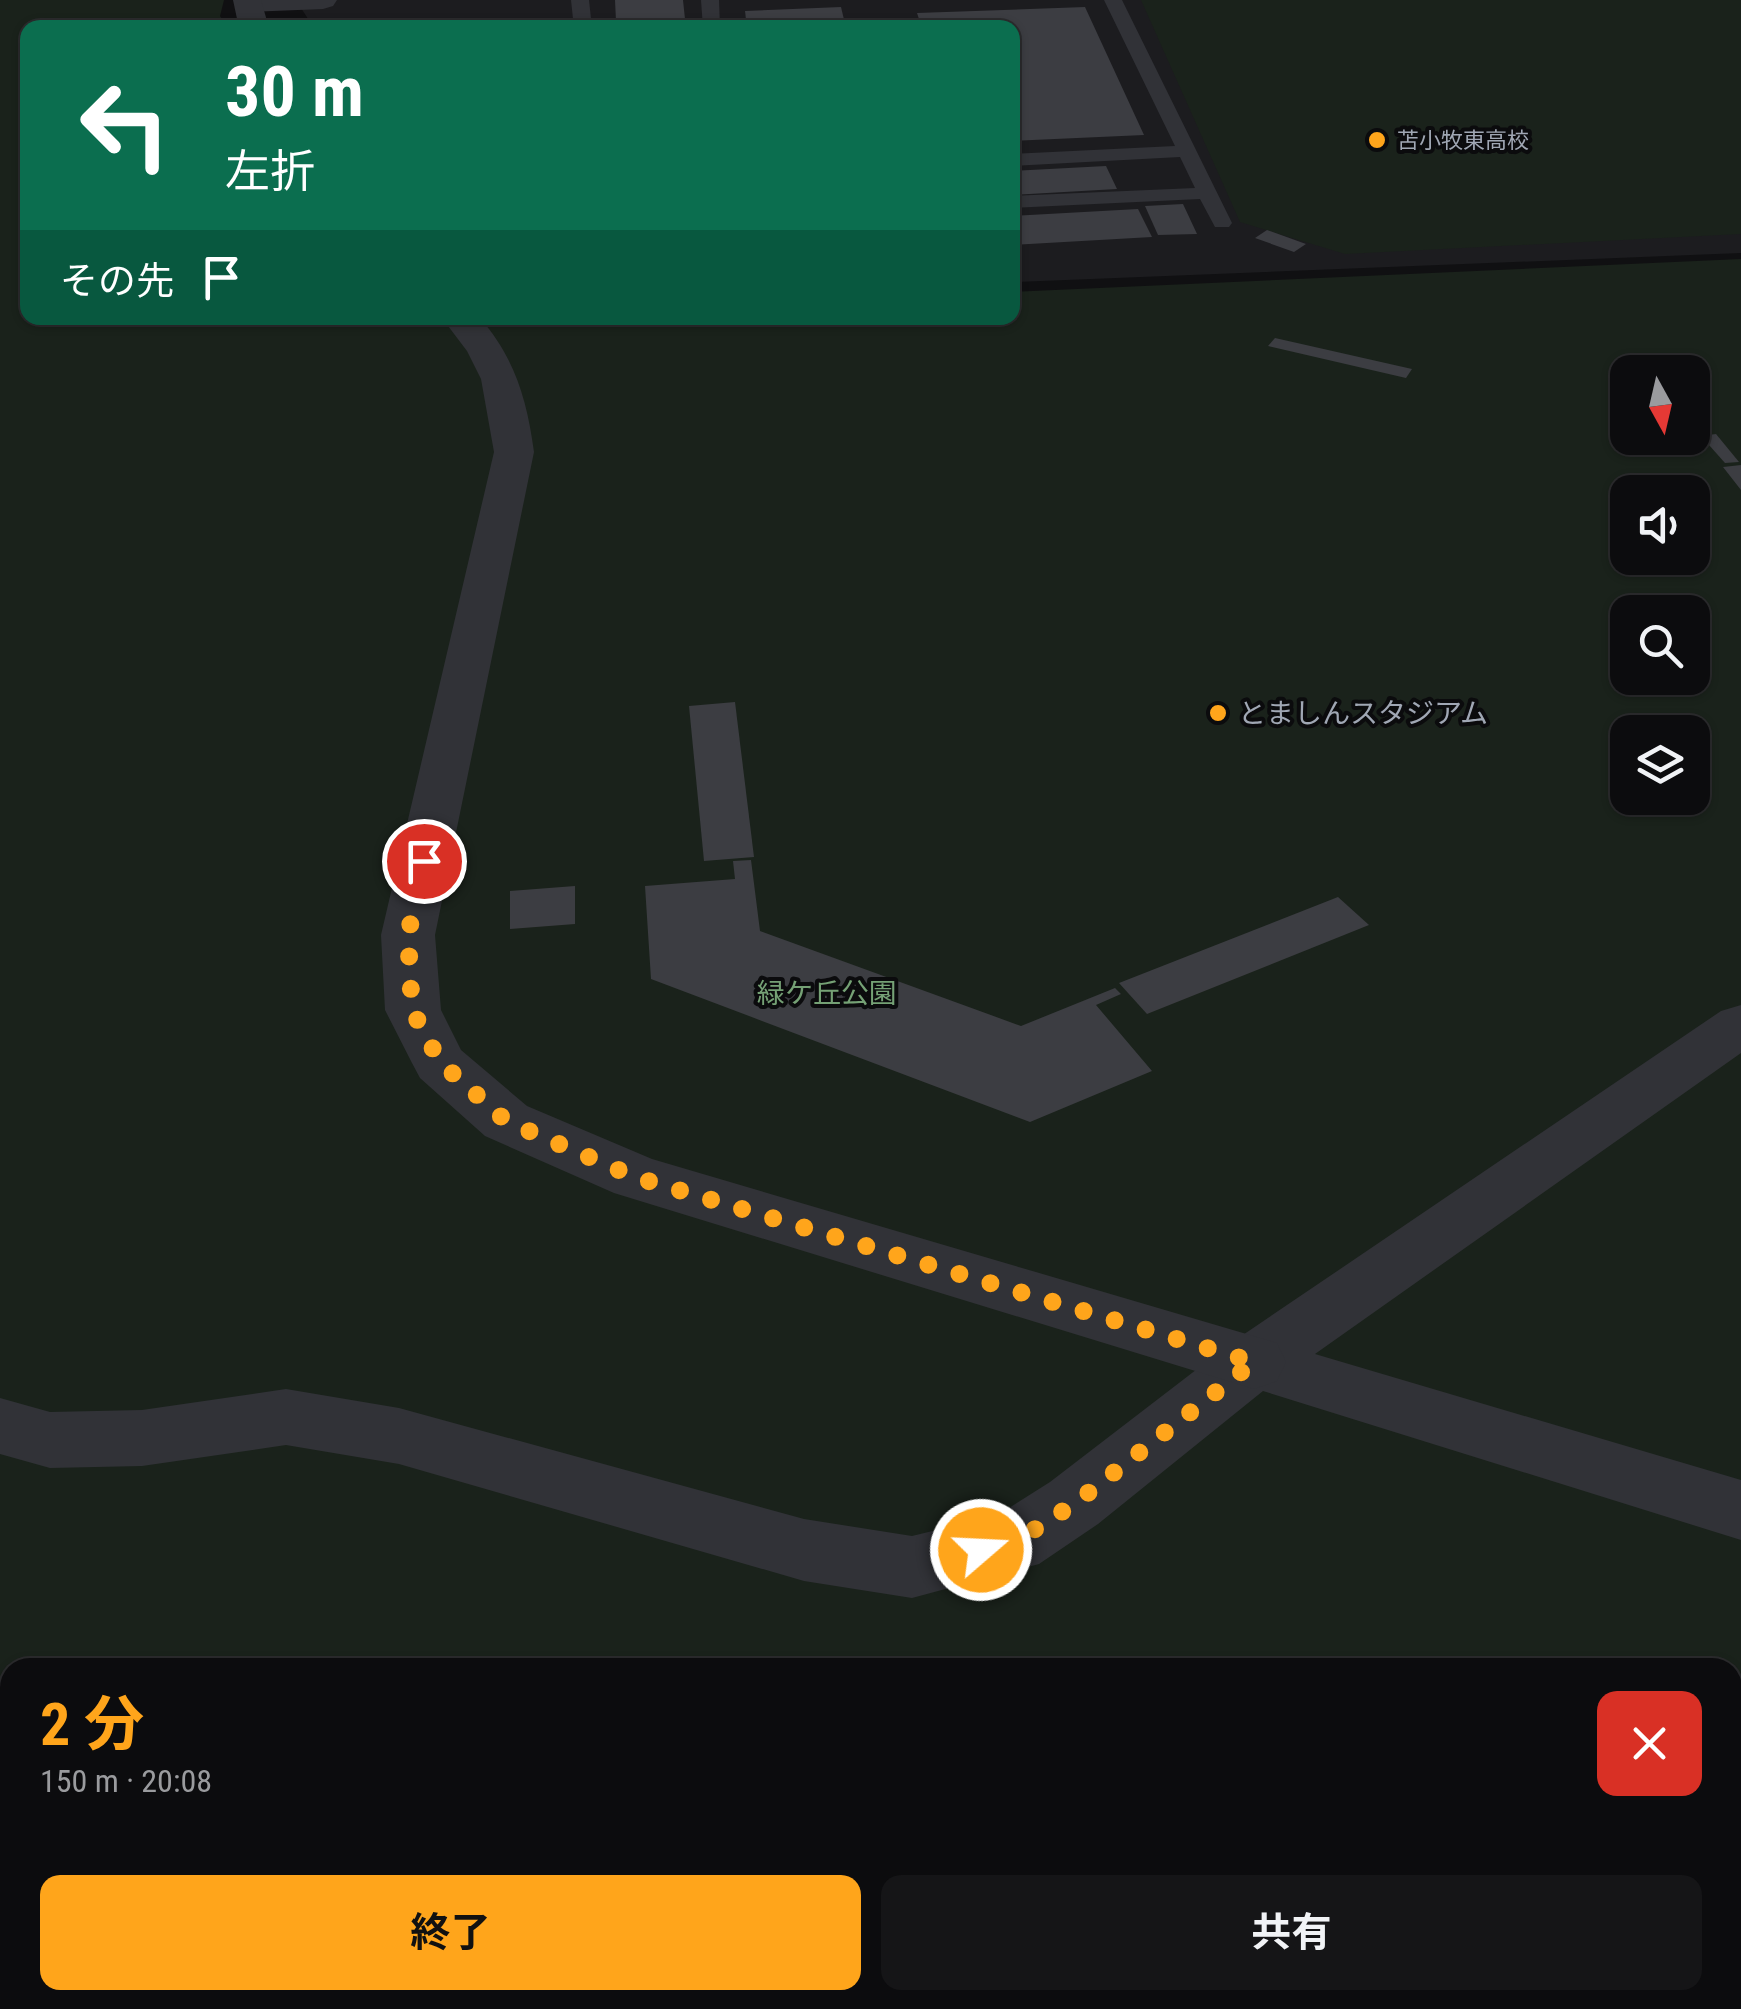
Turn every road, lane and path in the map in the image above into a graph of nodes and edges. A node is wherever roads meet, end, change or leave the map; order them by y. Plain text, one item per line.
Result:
1 (323, 0) edge
2 (1114, 0) edge
3 (249, 10) edge
4 (1187, 151) junction
5 (1020, 160) edge
6 (1207, 192) junction
7 (1020, 202) edge
8 (1222, 223) dead end
9 (465, 325) edge
10 (1741, 1025) edge
11 (1254, 1362) junction
12 (0, 1426) edge
13 (1741, 1510) edge

1 - 3 street
2 - 4 lane
4 - 5 lane
4 - 6 lane
6 - 7 lane
6 - 8 lane
9 - 11 street
10 - 11 street
11 - 12 street
11 - 13 street

